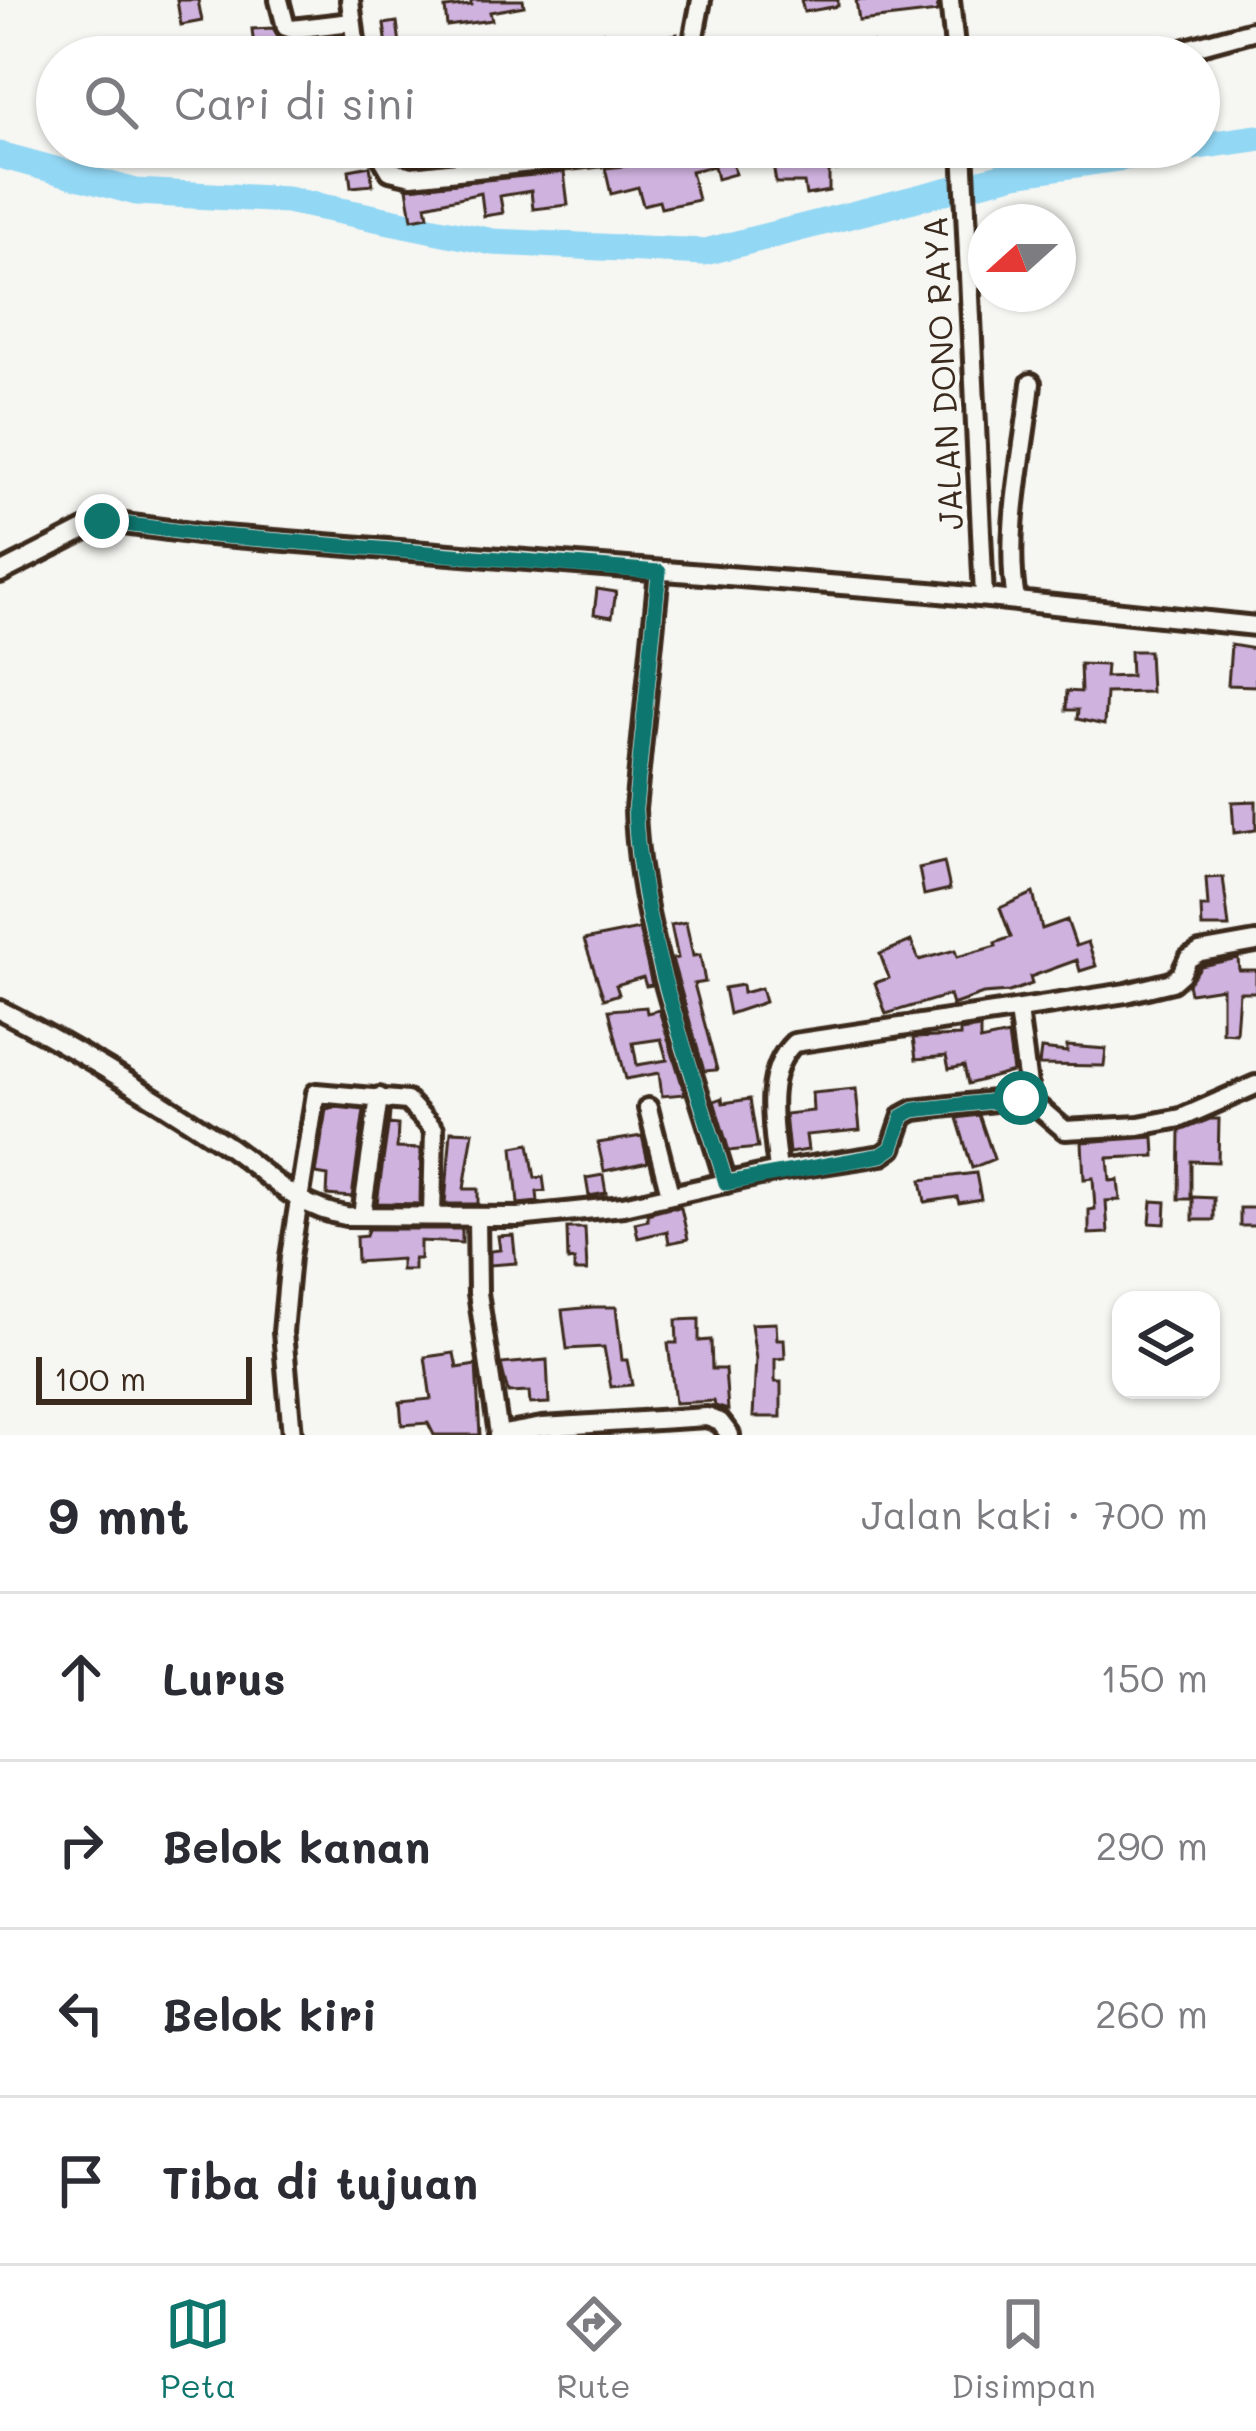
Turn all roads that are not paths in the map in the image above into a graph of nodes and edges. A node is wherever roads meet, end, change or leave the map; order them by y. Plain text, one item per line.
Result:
1 (279, 0) edge
2 (350, 0) edge
3 (700, 0) edge
4 (950, 0) edge
5 (352, 22) junction
6 (1252, 31) dead end
7 (354, 36) edge
8 (694, 36) edge
9 (954, 36) edge
10 (1220, 40) edge
11 (388, 168) edge
12 (485, 168) edge
13 (964, 168) edge
14 (1031, 383) dead end
15 (659, 572) junction
16 (0, 573) edge
17 (984, 597) junction
18 (1016, 600) junction
19 (1256, 626) edge
20 (1256, 942) edge
21 (0, 1010) edge
22 (1018, 1011) junction
23 (1256, 1085) edge
24 (379, 1097) junction
25 (1030, 1100) junction
26 (648, 1108) dead end
27 (778, 1171) junction
28 (726, 1183) junction
29 (670, 1195) junction
30 (298, 1202) junction
31 (362, 1215) junction
32 (432, 1216) junction
33 (477, 1217) junction
34 (498, 1434) edge
35 (292, 1435) edge
36 (730, 1435) edge

1 - 5 street
2 - 5 street
3 - 8 street
4 - 9 street
5 - 7 street
6 - 10 street
11 - 12 street
13 - 17 street, JALAN DONO RAYA
14 - 18 street
15 - 16 street
15 - 17 street
15 - 28 street
17 - 18 street
18 - 19 street
20 - 22 street
21 - 30 street
22 - 25 street
22 - 27 street
23 - 25 street
24 - 30 street
24 - 31 street
24 - 32 street
25 - 27 street
26 - 29 street
27 - 28 street
28 - 29 street
29 - 33 street
30 - 31 street
30 - 35 street
31 - 32 street
32 - 33 street
33 - 34 street
34 - 36 street

